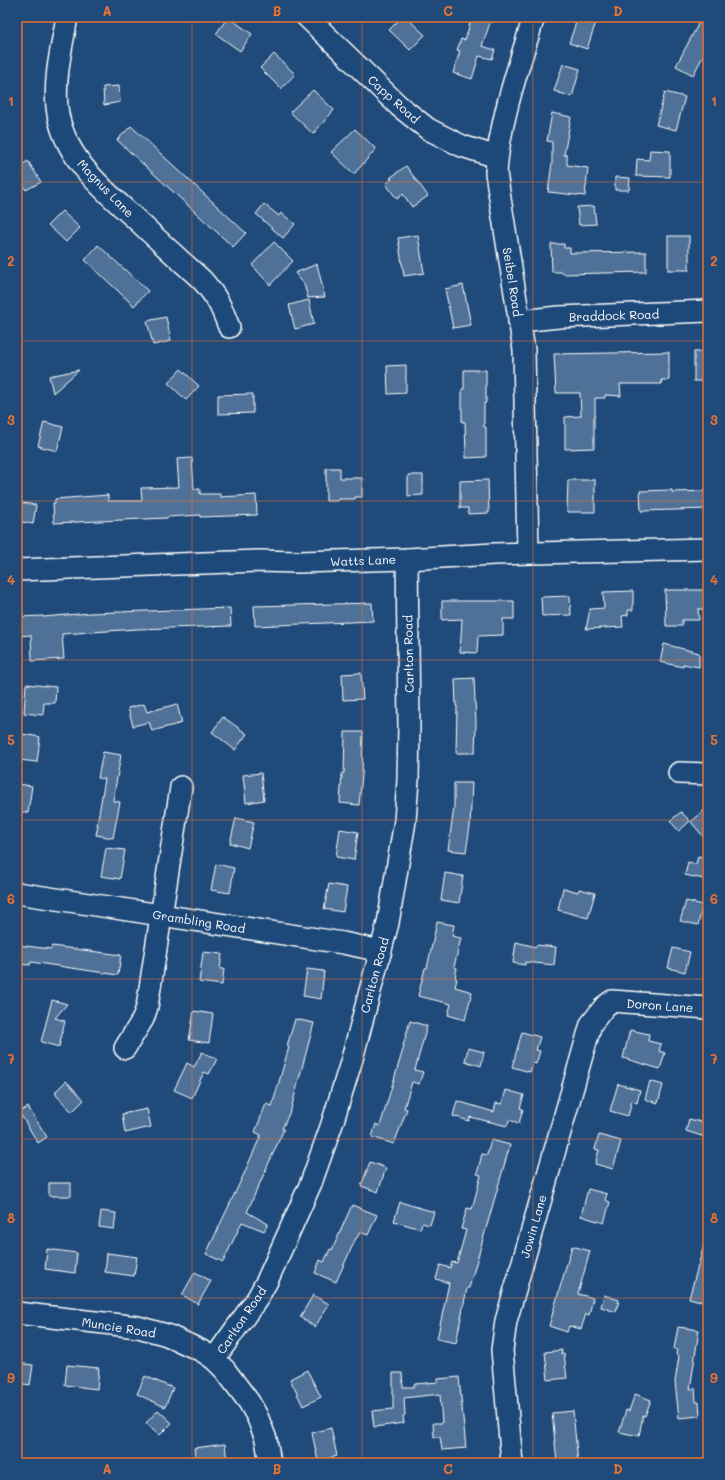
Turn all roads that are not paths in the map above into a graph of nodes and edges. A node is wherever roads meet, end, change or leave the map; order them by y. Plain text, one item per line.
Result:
1 (67, 17) edge
2 (307, 17) edge
3 (534, 17) edge
4 (497, 157) junction
5 (708, 311) edge
6 (519, 321) junction
7 (229, 327) dead end
8 (708, 549) edge
9 (528, 553) junction
10 (407, 559) junction
11 (17, 570) edge
12 (679, 773) dead end
13 (708, 774) edge
14 (181, 787) dead end
15 (17, 893) edge
16 (162, 916) junction
17 (381, 951) junction
18 (612, 1001) joint
19 (708, 1008) edge
20 (125, 1048) dead end
21 (17, 1313) edge
22 (214, 1359) junction
23 (270, 1463) edge
24 (512, 1463) edge

1 - 7 street, Magnus Lane
2 - 4 street, Capp Road
3 - 4 street, Seibel Road
4 - 6 street, Seibel Road
5 - 6 street, Braddock Road
6 - 9 street, Seibel Road
8 - 9 street, Watts Lane
9 - 10 street, Watts Lane
10 - 11 street, Watts Lane
10 - 17 street, Carlton Road
12 - 13 street
14 - 16 street
15 - 16 street, Grambling Road
16 - 17 street, Grambling Road
16 - 20 street
17 - 22 street, Carlton Road
18 - 19 street, Doron Lane
18 - 24 street, Jowin Lane
21 - 22 street, Muncie Road
22 - 23 street, Muncie Road

